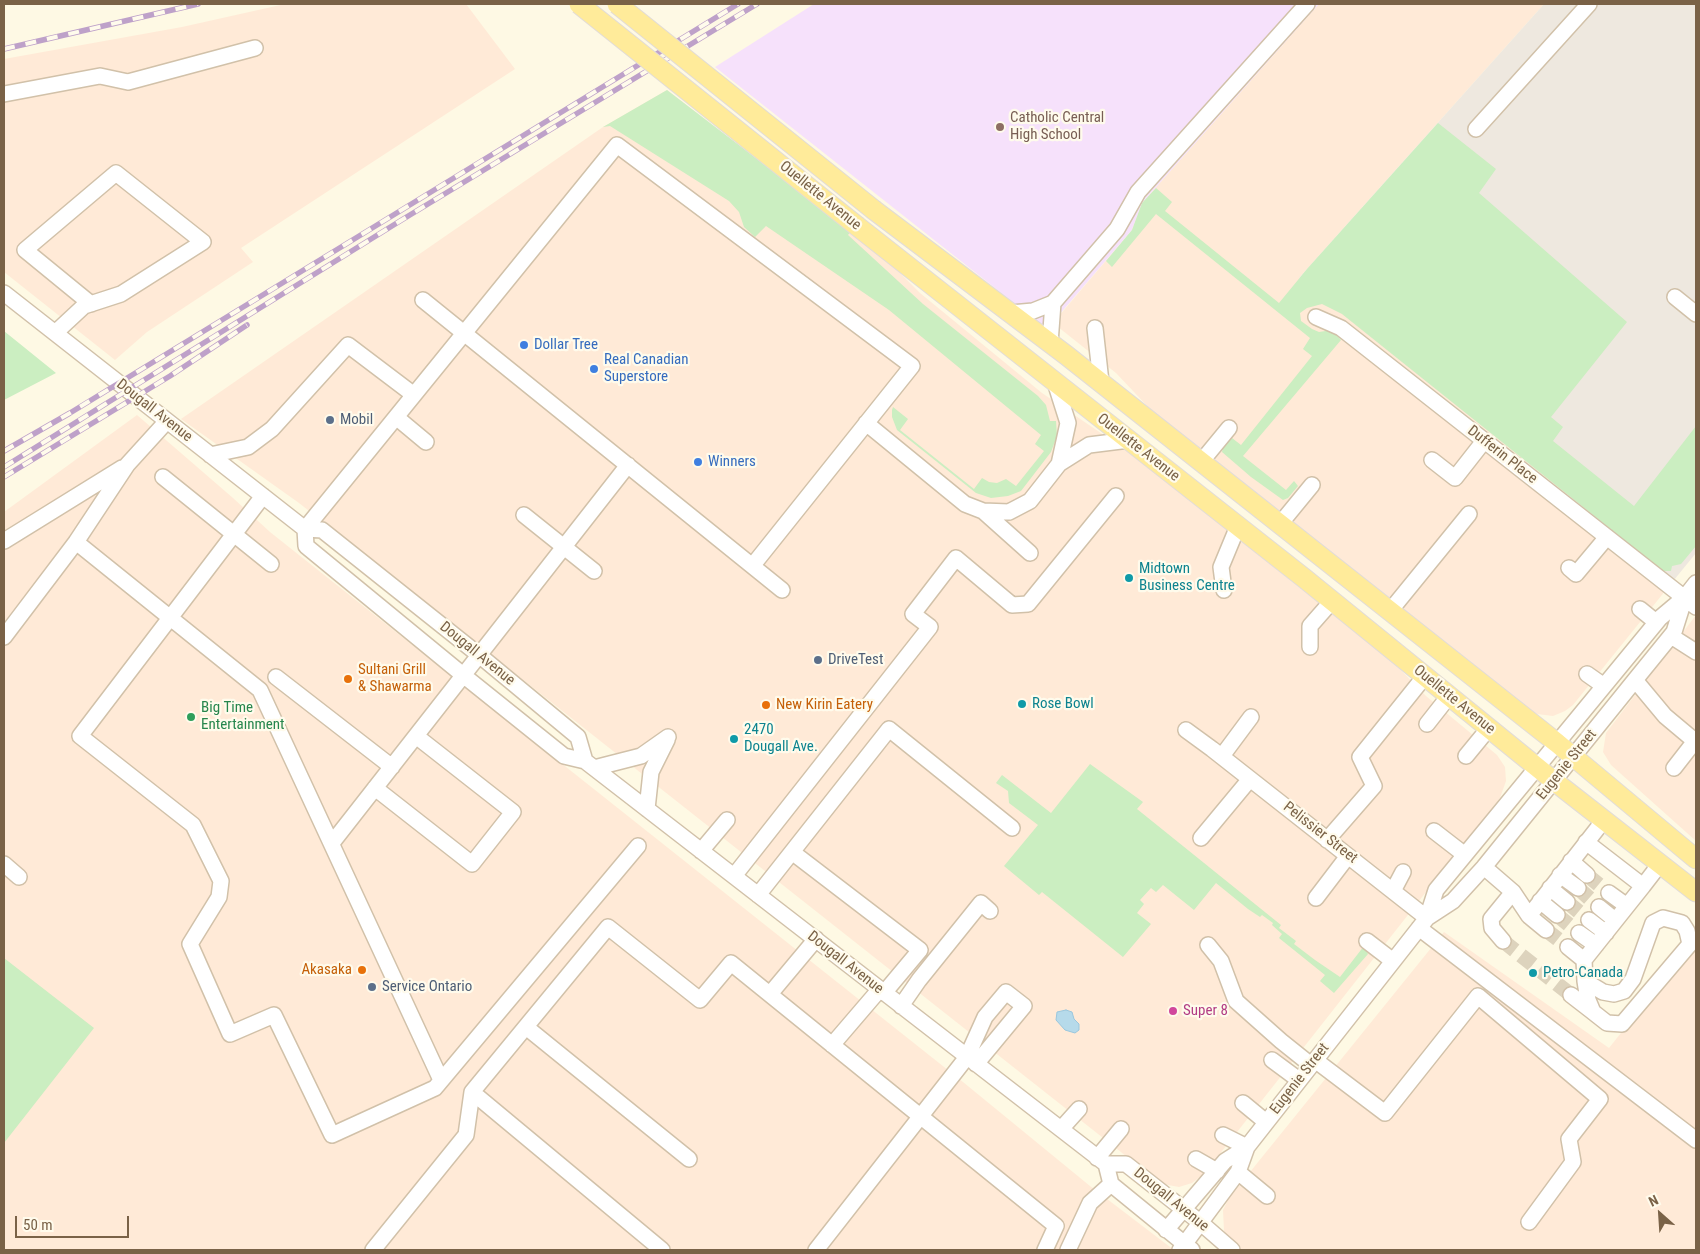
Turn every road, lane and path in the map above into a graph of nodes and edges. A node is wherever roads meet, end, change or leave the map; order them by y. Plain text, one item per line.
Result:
1 (579, 4) edge
2 (617, 4) edge
3 (1306, 4) edge
4 (1589, 4) edge
5 (255, 48) dead end
6 (4, 94) edge
7 (1476, 129) dead end
8 (4, 293) edge
9 (1675, 297) dead end
10 (423, 300) dead end
11 (1053, 303) junction
12 (91, 304) junction
13 (1011, 314) junction
14 (1696, 314) edge
15 (1316, 317) dead end
16 (1094, 328) dead end
17 (55, 333) junction
18 (464, 334) junction
19 (1050, 343) junction
20 (1055, 382) junction
21 (1101, 382) junction
22 (414, 395) junction
23 (396, 417) junction
24 (167, 421) junction
25 (866, 423) junction
26 (1229, 428) dead end
27 (1129, 440) junction
28 (1484, 441) junction
29 (426, 442) dead end
30 (210, 455) junction
31 (1432, 460) dead end
32 (1201, 462) junction
33 (1059, 464) junction
34 (127, 465) junction
35 (628, 465) junction
36 (163, 477) dead end
37 (1312, 485) dead end
38 (263, 496) junction
39 (1116, 496) dead end
40 (983, 511) junction
41 (1469, 514) dead end
42 (524, 515) dead end
43 (1280, 524) junction
44 (1238, 526) junction
45 (305, 529) junction
46 (234, 533) junction
47 (1607, 537) junction
48 (4, 541) edge
49 (76, 542) junction
50 (564, 547) junction
51 (1030, 553) dead end
52 (271, 564) dead end
53 (753, 565) junction
54 (1569, 568) dead end
55 (594, 571) dead end
56 (1696, 583) edge
57 (782, 590) dead end
58 (1224, 590) dead end
59 (1332, 602) junction
60 (1691, 602) edge
61 (1640, 609) dead end
62 (1390, 611) junction
63 (170, 618) junction
64 (1656, 622) junction
65 (1671, 636) junction
66 (4, 637) edge
67 (1310, 647) dead end
68 (1696, 652) edge
69 (479, 655) junction
70 (1587, 674) dead end
71 (463, 675) junction
72 (1424, 676) junction
73 (276, 677) dead end
74 (1635, 680) junction
75 (1604, 686) junction
76 (1449, 696) junction
77 (1251, 717) dead end
78 (1427, 724) dead end
79 (1489, 728) junction
80 (1186, 730) dead end
81 (416, 736) junction
82 (1696, 741) edge
83 (1557, 743) junction
84 (1217, 753) junction
85 (1466, 756) dead end
86 (1574, 756) junction
87 (590, 765) junction
88 (392, 767) junction
89 (1537, 768) junction
90 (1674, 768) dead end
91 (1250, 779) junction
92 (1554, 781) junction
93 (375, 788) junction
94 (647, 809) junction
95 (727, 820) dead end
96 (1604, 820) junction
97 (1012, 828) dead end
98 (1434, 831) dead end
99 (1201, 838) dead end
100 (1327, 840) junction
101 (1586, 842) junction
102 (332, 843) junction
103 (638, 846) dead end
104 (701, 851) junction
105 (792, 852) junction
106 (1464, 855) junction
107 (1348, 856) junction
108 (1696, 859) edge
109 (1571, 861) junction
110 (4, 864) edge
111 (1660, 864) junction
112 (1484, 867) junction
113 (1404, 872) dead end
114 (1560, 875) junction
115 (1588, 875) tunnel mouth
116 (734, 876) junction
117 (19, 878) dead end
118 (1643, 886) junction
119 (1550, 888) junction
120 (1578, 888) tunnel mouth
121 (1393, 891) junction
122 (1513, 892) junction
123 (1696, 892) edge
124 (1609, 893) tunnel mouth
125 (758, 895) junction
126 (1316, 898) dead end
127 (1540, 901) junction
128 (1567, 902) tunnel mouth
129 (1627, 906) junction
130 (1599, 907) tunnel mouth
131 (990, 911) dead end
132 (1557, 915) tunnel mouth
133 (1529, 916) junction
134 (1589, 920) tunnel mouth
135 (1615, 920) junction
136 (1423, 923) junction
137 (1546, 930) tunnel mouth
138 (1579, 933) tunnel mouth
139 (1601, 939) junction
140 (816, 940) junction
141 (1367, 941) dead end
142 (1503, 941) tunnel mouth
143 (1208, 945) dead end
144 (1568, 947) tunnel mouth
145 (1584, 960) junction
146 (1393, 962) junction
147 (1585, 981) junction
148 (882, 991) junction
149 (1618, 993) junction
150 (770, 994) junction
151 (1571, 995) tunnel mouth
152 (901, 1006) junction
153 (1593, 1012) junction
154 (1632, 1012) junction
155 (526, 1027) junction
156 (832, 1044) junction
157 (972, 1060) junction
158 (1272, 1060) dead end
159 (1313, 1063) junction
160 (441, 1080) junction
161 (1299, 1080) junction
162 (472, 1092) junction
163 (1244, 1103) dead end
164 (1079, 1109) dead end
165 (921, 1116) junction
166 (1266, 1122) junction
167 (1061, 1129) junction
168 (1121, 1129) dead end
169 (1223, 1135) dead end
170 (1696, 1140) edge
171 (1247, 1147) junction
172 (689, 1159) dead end
173 (1196, 1159) dead end
174 (1102, 1161) junction
175 (1217, 1171) junction
176 (1238, 1172) junction
177 (1111, 1184) junction
178 (1267, 1196) dead end
179 (1184, 1210) junction
180 (1529, 1222) dead end
181 (1200, 1223) junction
182 (1166, 1230) junction
183 (1186, 1248) edge
184 (373, 1250) edge
185 (662, 1250) edge
186 (816, 1250) edge
187 (1045, 1250) edge
188 (1068, 1250) edge
189 (1232, 1250) edge

1 - 20 main road, Ouellette Avenue, bridge
2 - 13 main road, Ouellette Avenue, bridge
3 - 11 street
4 - 7 street
5 - 6 street
8 - 17 street, Dougall Avenue
9 - 14 street
10 - 18 street
11 - 13 street
11 - 19 street
12 - 12 street
12 - 17 street
13 - 19 main road, Ouellette Avenue
15 - 28 street, Dufferin Place
16 - 21 street
17 - 24 street, Dougall Avenue
18 - 22 street
18 - 25 street
18 - 35 street
19 - 21 main road, Ouellette Avenue
20 - 27 main road, Ouellette Avenue
20 - 33 street
21 - 32 main road, Ouellette Avenue
22 - 23 street
22 - 30 street
23 - 29 street
23 - 45 street
24 - 30 street, Dougall Avenue
24 - 34 street
25 - 40 street
25 - 53 street
26 - 32 street
27 - 33 street
27 - 44 main road, Ouellette Avenue
28 - 31 street
28 - 47 street, Dufferin Place
30 - 38 street, Dougall Avenue
32 - 43 main road, Ouellette Avenue
33 - 40 street
34 - 48 street
34 - 49 street
35 - 50 street
35 - 53 street
36 - 46 street
37 - 43 street
38 - 45 street, Dougall Avenue
38 - 46 street
39 - 116 street
40 - 51 street
41 - 62 street
42 - 50 street
43 - 62 main road, Ouellette Avenue
44 - 58 street
44 - 59 main road, Ouellette Avenue
45 - 69 street, Dougall Avenue
45 - 71 street, Dougall Avenue
46 - 52 street
46 - 63 street
47 - 54 street
47 - 60 street, Dufferin Place
49 - 63 street
49 - 66 street
50 - 55 street
50 - 69 street
53 - 57 street
56 - 60 street, Eugenie Street
59 - 67 street
59 - 72 main road, Ouellette Avenue
60 - 64 street, Eugenie Street
60 - 65 street, Eugenie Street
61 - 64 street
62 - 83 main road, Ouellette Avenue
63 - 102 street
63 - 160 street
64 - 75 street, Eugenie Street
65 - 68 street
65 - 74 street, Eugenie Street
69 - 71 street
69 - 87 street, Dougall Avenue
70 - 75 street
71 - 81 street
71 - 87 street, Dougall Avenue
72 - 76 main road, Ouellette Avenue
72 - 100 street
73 - 88 street
74 - 82 street
74 - 86 street, Eugenie Street
75 - 83 street, Eugenie Street
76 - 78 street
76 - 79 main road, Ouellette Avenue
77 - 84 street
79 - 85 street
79 - 89 main road, Ouellette Avenue
80 - 84 street, Pelissier Street
81 - 88 street
81 - 93 street
82 - 90 street
83 - 86 main road, Ouellette Avenue
83 - 89 street, Eugenie Street
84 - 91 street, Pelissier Street
86 - 92 street, Eugenie Street
86 - 108 main road, Ouellette Avenue
87 - 94 street, Dougall Avenue
87 - 94 street
88 - 93 street
89 - 92 main road, Ouellette Avenue
89 - 106 street, Eugenie Street
91 - 99 street
91 - 100 street, Pelissier Street
92 - 96 main road, Ouellette Avenue
92 - 112 street, Eugenie Street
93 - 102 street
94 - 104 street, Dougall Avenue
95 - 104 street
96 - 101 street
96 - 111 main road, Ouellette Avenue
97 - 105 street
98 - 106 street
100 - 107 street, Pelissier Street
101 - 109 street
101 - 118 street
102 - 160 street
103 - 160 street
104 - 116 street, Dougall Avenue
105 - 125 street
105 - 148 street
106 - 136 street, Eugenie Street
107 - 121 street, Pelissier Street
107 - 126 street
109 - 114 street
109 - 115 street
110 - 117 street
111 - 118 street
111 - 123 main road, Ouellette Avenue
112 - 122 street
112 - 136 street, Eugenie Street
113 - 121 street
114 - 119 street
114 - 120 street
116 - 125 street, Dougall Avenue
118 - 129 street
119 - 127 street
119 - 128 street
121 - 136 street, Pelissier Street
122 - 133 street
122 - 142 street
124 - 129 street
125 - 140 street, Dougall Avenue
127 - 132 street
127 - 133 street
129 - 135 street
130 - 135 street
131 - 152 street
133 - 137 street
134 - 139 street
135 - 139 street
136 - 146 street, Eugenie Street
136 - 170 street, Pelissier Street
138 - 139 street
139 - 145 street
140 - 148 street, Dougall Avenue
140 - 150 street
141 - 146 street
143 - 159 street
144 - 145 street
145 - 147 street
146 - 159 street, Eugenie Street
147 - 149 street
147 - 153 street
148 - 152 street, Dougall Avenue
148 - 156 street
149 - 154 street
149 - 154 street
150 - 155 street
150 - 156 street
151 - 153 street
152 - 157 street, Dougall Avenue
153 - 154 street
155 - 162 street
155 - 172 street
156 - 165 street
157 - 165 street
157 - 167 street, Dougall Avenue
158 - 161 street
159 - 161 street, Eugenie Street
159 - 180 street
161 - 166 street, Eugenie Street
162 - 184 street
162 - 185 street
163 - 166 street
164 - 167 street
165 - 186 street
165 - 187 street
166 - 171 street, Eugenie Street
167 - 174 street, Dougall Avenue
168 - 174 street
169 - 171 street
171 - 175 street, Eugenie Street
171 - 176 street, Eugenie Street
173 - 175 street
174 - 177 street, Dougall Avenue
174 - 179 street, Dougall Avenue
175 - 179 street, Eugenie Street
176 - 178 street
176 - 181 street, Eugenie Street
177 - 182 street, Dougall Avenue
177 - 188 street
179 - 181 street, Dougall Avenue
179 - 182 street, Eugenie Street
181 - 183 street, Eugenie Street
181 - 189 street, Dougall Avenue
182 - 183 street, Dougall Avenue

